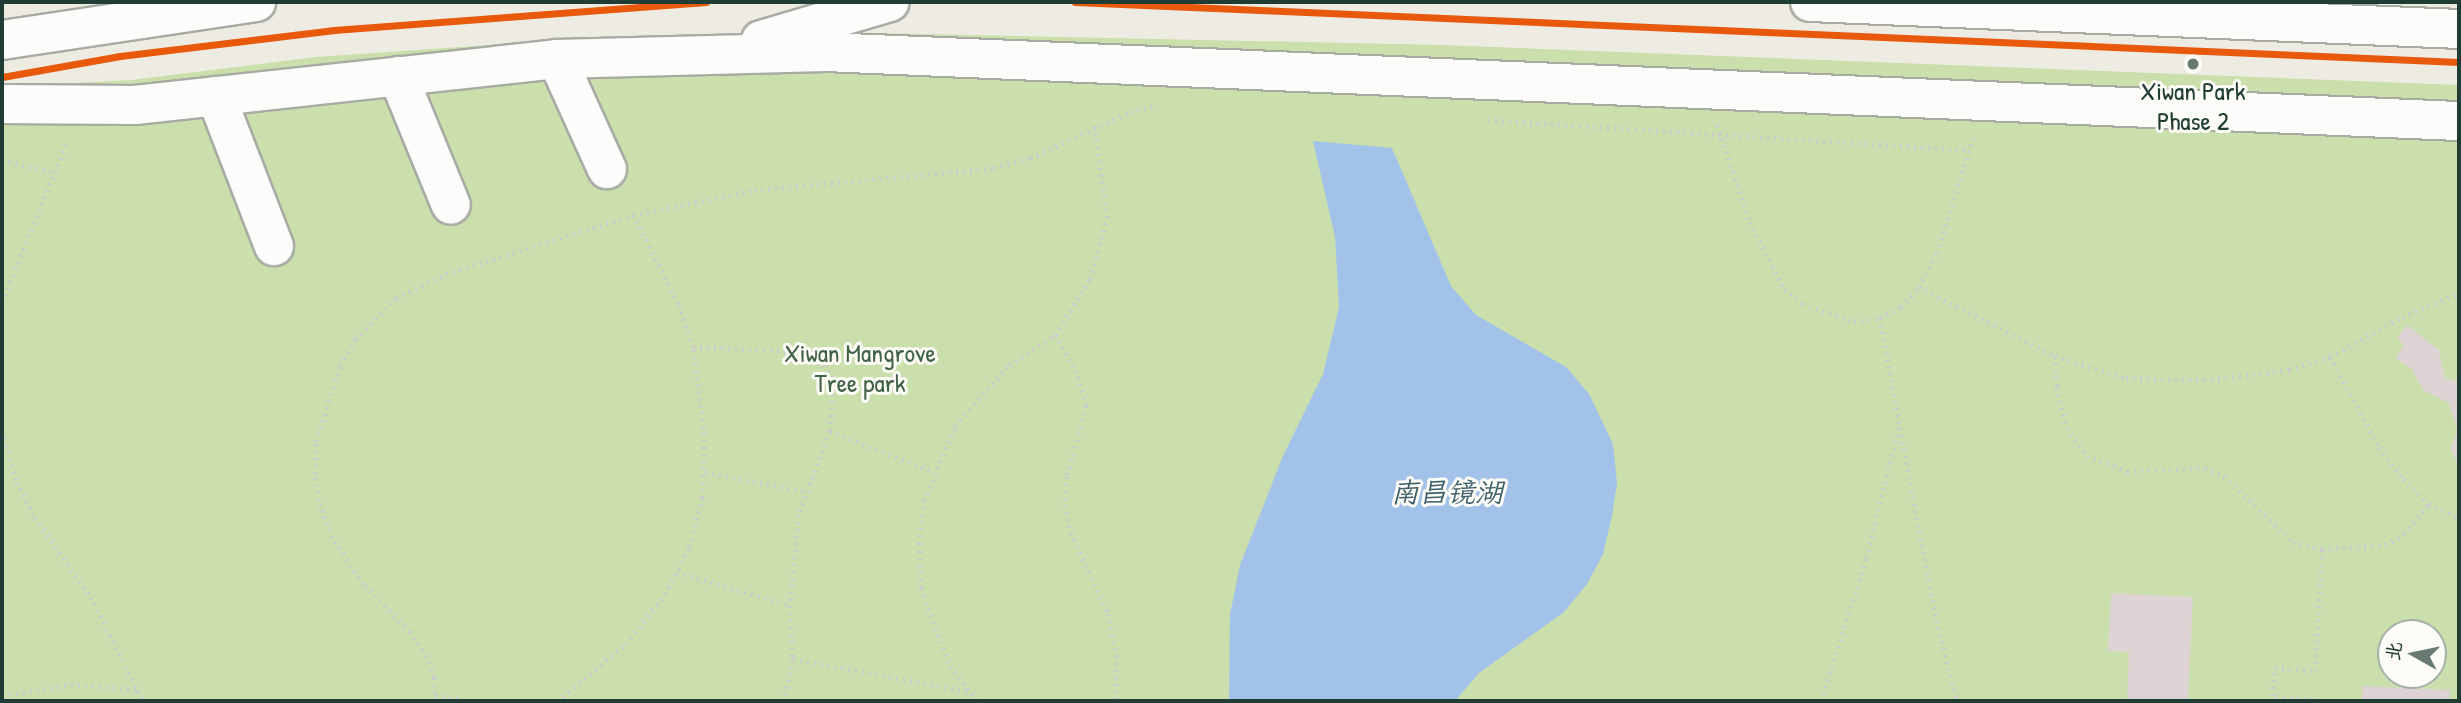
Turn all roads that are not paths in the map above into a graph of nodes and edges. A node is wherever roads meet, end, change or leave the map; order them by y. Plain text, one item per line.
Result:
1 (256, 2) edge
2 (890, 2) edge
3 (1810, 2) edge
4 (2459, 29) edge
5 (2, 40) edge
6 (712, 54) junction
7 (557, 60) junction
8 (398, 76) junction
9 (216, 96) junction
10 (2, 104) edge
11 (2459, 121) edge
12 (607, 169) dead end
13 (451, 205) dead end
14 (274, 246) dead end

1 - 5 main road
2 - 6 main road
3 - 4 main road
6 - 7 main road
6 - 11 main road
7 - 8 main road
7 - 12 main road
8 - 9 main road
8 - 13 main road
9 - 10 main road
9 - 14 main road

